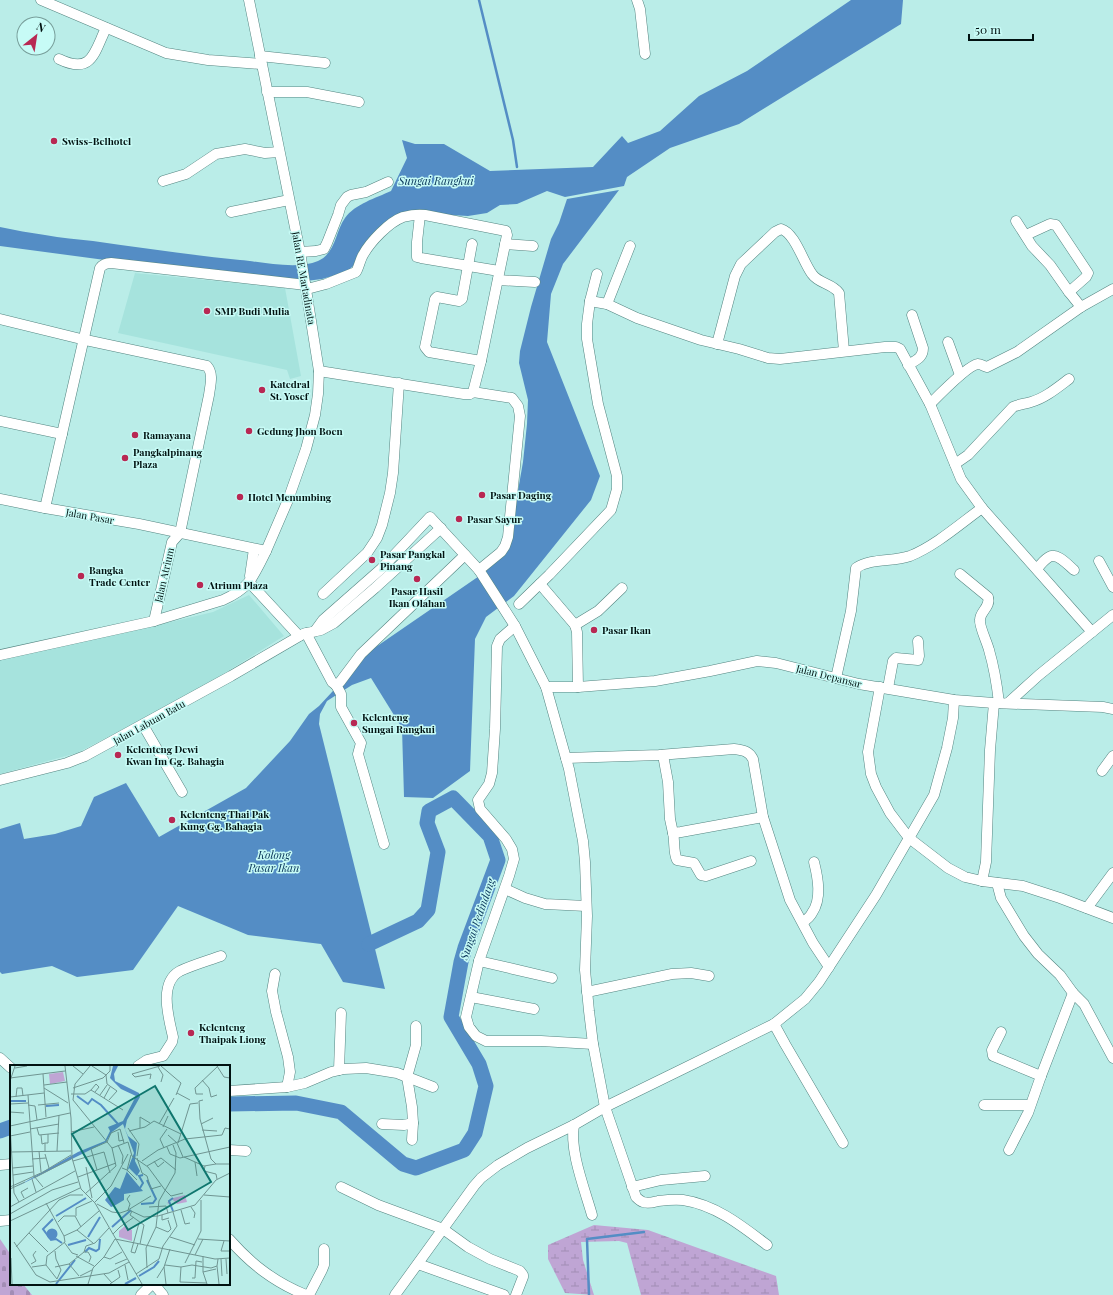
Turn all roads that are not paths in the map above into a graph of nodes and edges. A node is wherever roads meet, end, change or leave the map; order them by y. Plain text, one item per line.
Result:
1 (40, 0) edge
2 (248, 0) edge
3 (637, 0) edge
4 (106, 28) junction
5 (645, 54) dead end
6 (59, 59) dead end
7 (260, 60) junction
8 (325, 63) dead end
9 (267, 92) junction
10 (359, 102) dead end
11 (279, 152) junction
12 (163, 181) dead end
13 (388, 182) dead end
14 (290, 200) junction
15 (231, 212) dead end
16 (420, 214) junction
17 (1016, 221) dead end
18 (1026, 236) junction
19 (472, 244) dead end
20 (505, 244) junction
21 (533, 246) dead end
22 (630, 246) dead end
23 (300, 252) junction
24 (468, 266) junction
25 (597, 274) dead end
26 (498, 275) junction
27 (535, 282) dead end
28 (306, 286) junction
29 (1113, 289) edge
30 (1069, 292) junction
31 (590, 301) junction
32 (607, 304) junction
33 (1081, 307) junction
34 (912, 315) dead end
35 (0, 318) edge
36 (84, 339) junction
37 (948, 342) dead end
38 (717, 344) junction
39 (844, 351) junction
40 (481, 361) junction
41 (908, 364) junction
42 (319, 371) junction
43 (960, 375) junction
44 (1069, 379) dead end
45 (399, 383) junction
46 (473, 392) junction
47 (930, 404) junction
48 (0, 421) edge
49 (62, 434) junction
50 (955, 464) junction
51 (0, 499) edge
52 (45, 508) junction
53 (982, 508) junction
54 (441, 528) junction
55 (180, 533) junction
56 (254, 549) junction
57 (266, 551) junction
58 (465, 555) junction
59 (1099, 561) dead end
60 (1036, 569) junction
61 (1074, 570) dead end
62 (479, 571) junction
63 (384, 572) junction
64 (960, 574) dead end
65 (249, 582) junction
66 (540, 584) junction
67 (1113, 586) edge
68 (622, 588) dead end
69 (323, 594) dead end
70 (519, 604) dead end
71 (1113, 615) edge
72 (154, 622) junction
73 (575, 625) junction
74 (515, 626) junction
75 (1092, 632) junction
76 (307, 633) junction
77 (918, 641) dead end
78 (0, 654) edge
79 (836, 678) junction
80 (546, 687) junction
81 (578, 687) junction
82 (338, 688) junction
83 (884, 688) junction
84 (954, 700) junction
85 (1001, 703) junction
86 (1113, 709) edge
87 (143, 725) junction
88 (663, 755) junction
89 (1113, 756) edge
90 (566, 758) junction
91 (1102, 772) dead end
92 (0, 780) edge
93 (182, 792) dead end
94 (763, 817) junction
95 (674, 833) junction
96 (909, 838) junction
97 (384, 844) dead end
98 (750, 861) dead end
99 (814, 862) dead end
100 (1113, 873) edge
101 (982, 881) junction
102 (997, 883) junction
103 (505, 889) junction
104 (586, 906) junction
105 (1087, 908) junction
106 (1113, 918) edge
107 (803, 922) junction
108 (220, 956) dead end
109 (479, 961) junction
110 (829, 967) junction
111 (275, 974) dead end
112 (709, 976) dead end
113 (552, 978) dead end
114 (587, 992) junction
115 (1073, 993) junction
116 (471, 998) junction
117 (534, 1009) dead end
118 (341, 1013) dead end
119 (774, 1024) junction
120 (416, 1026) dead end
121 (1001, 1032) dead end
122 (593, 1044) junction
123 (0, 1058) edge
124 (1113, 1058) edge
125 (139, 1065) edge
126 (10, 1067) edge
127 (339, 1070) junction
128 (1041, 1076) junction
129 (407, 1077) junction
130 (287, 1087) junction
131 (432, 1087) dead end
132 (230, 1091) edge
133 (1030, 1105) junction
134 (984, 1106) dead end
135 (605, 1107) junction
136 (413, 1123) junction
137 (382, 1124) dead end
138 (574, 1126) junction
139 (412, 1140) dead end
140 (843, 1143) dead end
141 (230, 1150) edge
142 (1009, 1150) dead end
143 (246, 1151) dead end
144 (10, 1164) edge
145 (0, 1165) edge
146 (705, 1176) dead end
147 (632, 1186) junction
148 (342, 1187) dead end
149 (592, 1215) dead end
150 (10, 1220) edge
151 (0, 1221) edge
152 (443, 1229) junction
153 (230, 1240) edge
154 (767, 1245) dead end
155 (324, 1250) dead end
156 (418, 1264) junction
157 (152, 1285) edge
158 (154, 1285) edge
159 (141, 1295) edge
160 (162, 1295) edge
161 (306, 1295) edge
162 (309, 1295) edge
163 (395, 1295) edge
164 (504, 1295) edge
165 (516, 1295) edge

1 - 4 street
2 - 7 street, Jalan RE Martadinata
3 - 5 street
4 - 6 street
4 - 7 street
7 - 8 street
7 - 9 street, Jalan RE Martadinata
9 - 10 street
9 - 11 street, Jalan RE Martadinata
11 - 12 street
11 - 14 street, Jalan RE Martadinata
13 - 23 street
14 - 15 street
14 - 23 street, Jalan RE Martadinata
16 - 20 street
16 - 24 street
16 - 28 street
17 - 18 street
18 - 30 street
18 - 30 street
19 - 24 street
20 - 21 street
20 - 26 street
22 - 32 street
23 - 28 street, Jalan RE Martadinata
24 - 26 street
24 - 40 street
25 - 31 street
26 - 27 street
26 - 40 street
28 - 36 street
28 - 42 street, Jalan RE Martadinata
29 - 33 street
30 - 33 street
31 - 32 street
31 - 66 street
32 - 38 street
33 - 43 street
34 - 41 street
35 - 36 street
36 - 49 street
36 - 55 street, Jalan Atrium
37 - 43 street
38 - 39 street
38 - 39 street
39 - 41 street
40 - 46 street
41 - 47 street
42 - 45 street
42 - 57 street, Jalan RE Martadinata
43 - 47 street
44 - 50 street
45 - 46 street
45 - 69 street
46 - 62 street
47 - 50 street
48 - 49 street
49 - 52 street
50 - 53 street
51 - 52 street, Jalan Pasar
52 - 55 street, Jalan Pasar
53 - 60 street
53 - 79 street
54 - 58 street
54 - 63 street
54 - 63 street
55 - 56 street, Jalan Pasar
55 - 72 street, Jalan Atrium
56 - 57 street, Jalan Pasar
56 - 65 street
57 - 65 street, Jalan RE Martadinata
58 - 62 street
58 - 82 street
59 - 67 street
60 - 61 street
60 - 75 street
62 - 74 street
63 - 76 street
64 - 85 street
65 - 72 street
65 - 76 street
66 - 70 street
66 - 73 street
68 - 73 street
71 - 75 street
72 - 78 street
73 - 81 street
74 - 80 street
74 - 103 street
75 - 85 street
76 - 82 street
76 - 87 street, Jalan Labuan Batu
77 - 83 street
79 - 81 street, Jalan Depansar
79 - 83 street, Jalan Depansar
80 - 81 street, Jalan Depansar
80 - 90 street
82 - 97 street
83 - 84 street, Jalan Depansar
83 - 96 street
84 - 85 street, Jalan Depansar
84 - 96 street
85 - 86 street, Jalan Depansar
85 - 101 street
87 - 92 street, Jalan Labuan Batu
87 - 93 street
88 - 90 street
88 - 94 street
88 - 95 street
89 - 91 street
90 - 104 street
94 - 95 street
94 - 107 street
95 - 98 street
96 - 101 street
96 - 110 street
99 - 107 street
100 - 105 street
101 - 102 street
102 - 105 street
102 - 115 street
103 - 104 street
103 - 109 street
104 - 114 street
105 - 106 street
107 - 110 street
108 - 125 street
109 - 113 street
109 - 116 street
110 - 119 street
111 - 130 street
112 - 114 street
114 - 122 street
115 - 124 street
115 - 128 street
116 - 117 street
116 - 122 street
118 - 127 street
119 - 135 street
119 - 140 street
120 - 129 street
121 - 128 street
122 - 135 street
123 - 126 street
127 - 129 street
127 - 130 street
128 - 133 street
129 - 131 street
129 - 136 street
130 - 132 street
133 - 134 street
133 - 142 street
135 - 138 street
135 - 147 street
136 - 137 street
136 - 139 street
138 - 149 street
138 - 152 street
141 - 143 street
144 - 145 street
146 - 147 street
147 - 154 street
148 - 152 street
150 - 151 street
152 - 156 street
152 - 165 street
153 - 161 street
155 - 162 street
156 - 163 street
156 - 164 street
157 - 159 street
158 - 160 street

